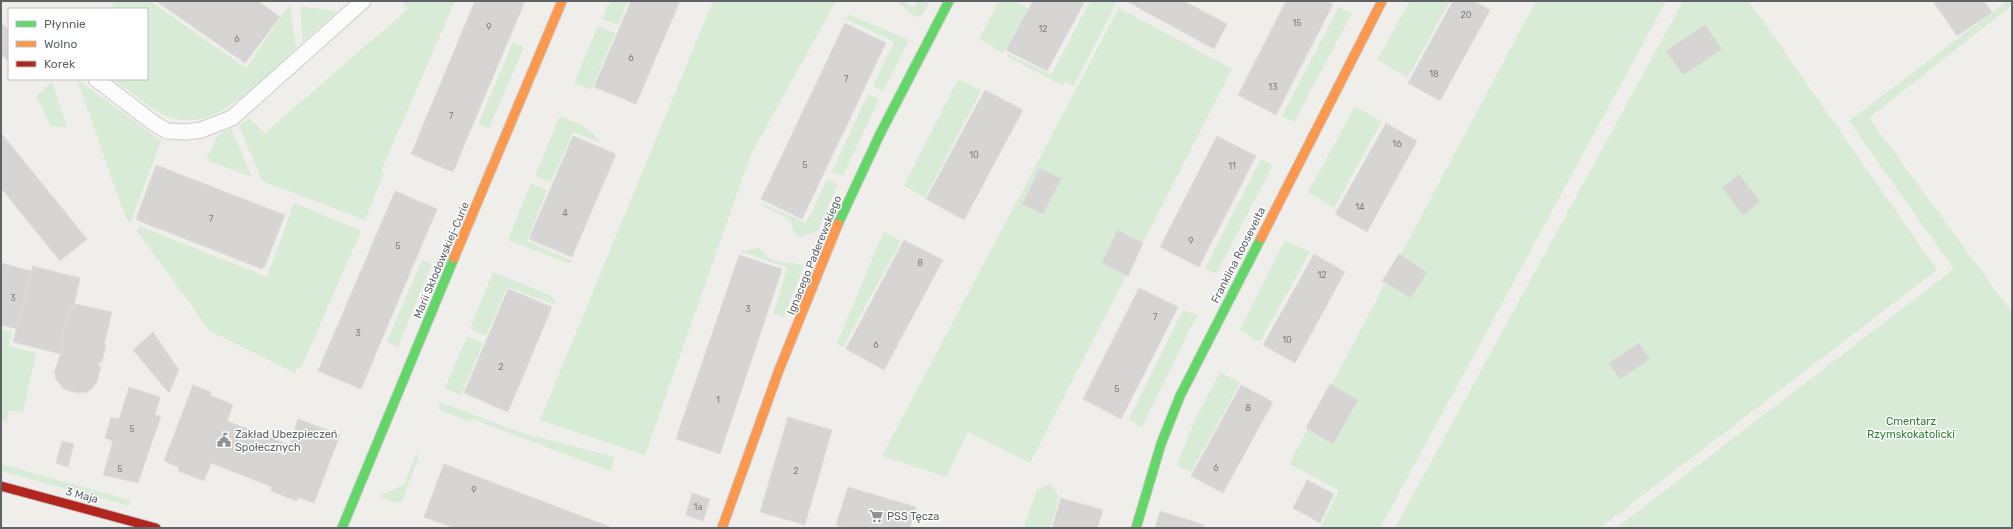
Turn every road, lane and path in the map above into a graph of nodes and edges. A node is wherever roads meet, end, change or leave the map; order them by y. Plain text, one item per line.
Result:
1 (364, 1) edge
2 (562, 1) edge
3 (949, 1) edge
4 (1382, 1) edge
5 (97, 80) edge
6 (1, 486) edge
7 (156, 528) edge
8 (342, 528) edge
9 (722, 528) edge
10 (1136, 528) edge

1 - 5 lane
2 - 8 street, Marii Skłodowskiej-Curie
3 - 9 street, Ignacego Paderewskiego
4 - 10 street, Franklina Roosevelta
6 - 7 street, 3 Maja

